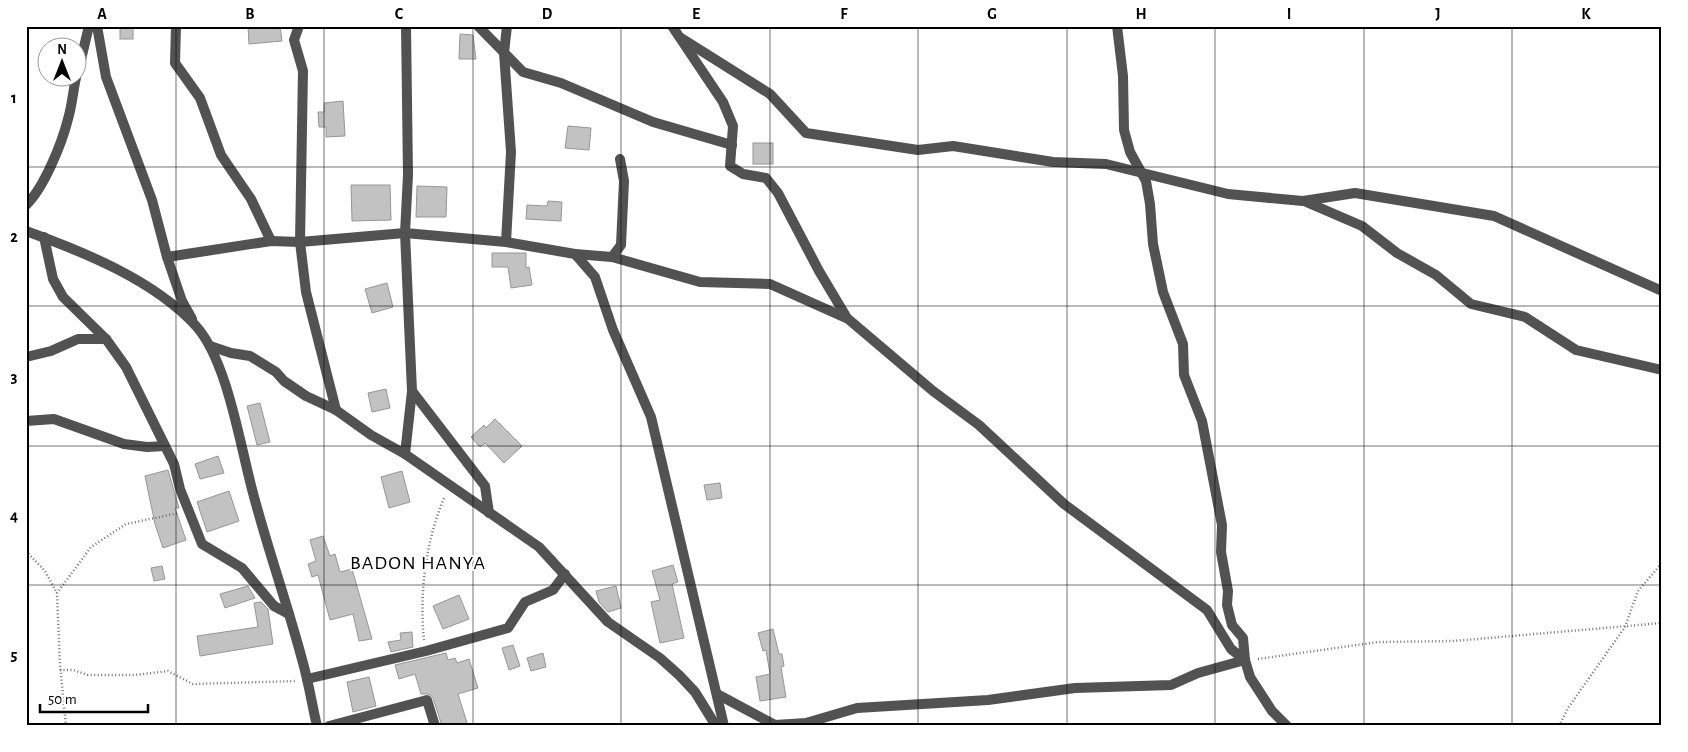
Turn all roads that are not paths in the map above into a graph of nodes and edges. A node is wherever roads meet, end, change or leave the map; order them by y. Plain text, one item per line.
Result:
1 (97, 26) edge
2 (176, 26) edge
3 (299, 26) edge
4 (406, 26) edge
5 (478, 26) edge
6 (507, 26) edge
7 (672, 26) edge
8 (1117, 26) edge
9 (681, 38) junction
10 (504, 53) junction
11 (74, 88) edge
12 (732, 145) junction
13 (620, 159) dead end
14 (1141, 172) junction
15 (1303, 201) junction
16 (26, 205) edge
17 (26, 231) edge
18 (405, 233) junction
19 (44, 237) junction
20 (271, 241) junction
21 (300, 242) junction
22 (506, 242) junction
23 (576, 254) junction
24 (167, 257) junction
25 (612, 257) junction
26 (1662, 291) edge
27 (847, 318) junction
28 (196, 326) junction
29 (106, 339) junction
30 (210, 346) junction
31 (26, 357) edge
32 (1662, 370) edge
33 (412, 391) junction
34 (336, 410) junction
35 (26, 422) edge
36 (165, 446) junction
37 (405, 454) junction
38 (490, 514) junction
39 (564, 574) junction
40 (289, 614) junction
41 (1245, 660) junction
42 (307, 679) junction
43 (717, 694) junction
44 (791, 725) edge
45 (317, 726) edge
46 (329, 726) edge
47 (435, 726) edge
48 (716, 726) edge
49 (724, 726) edge
50 (1288, 726) edge

1 - 24 street
2 - 20 street
3 - 21 street
4 - 18 street
5 - 10 street
6 - 10 street
7 - 9 street
8 - 14 street
9 - 12 street
9 - 14 street
10 - 12 street
10 - 22 street
11 - 16 street
12 - 27 street
13 - 25 street
14 - 15 street
14 - 41 street
15 - 26 street
15 - 32 street
17 - 19 street
18 - 21 street
18 - 22 street
18 - 33 street
19 - 28 street
19 - 29 street
20 - 21 street
20 - 24 street
21 - 34 street
22 - 23 street
23 - 25 street
23 - 43 street
24 - 28 street
25 - 27 street
27 - 41 street
28 - 30 street
29 - 31 street
29 - 36 street
30 - 34 street
30 - 40 street
33 - 37 street
33 - 38 street
34 - 37 street
35 - 36 street
36 - 40 street
37 - 38 street
38 - 39 street
39 - 42 street
39 - 48 street
40 - 42 street
41 - 44 street
41 - 50 street
42 - 45 street
43 - 44 street
43 - 49 street
46 - 47 street

